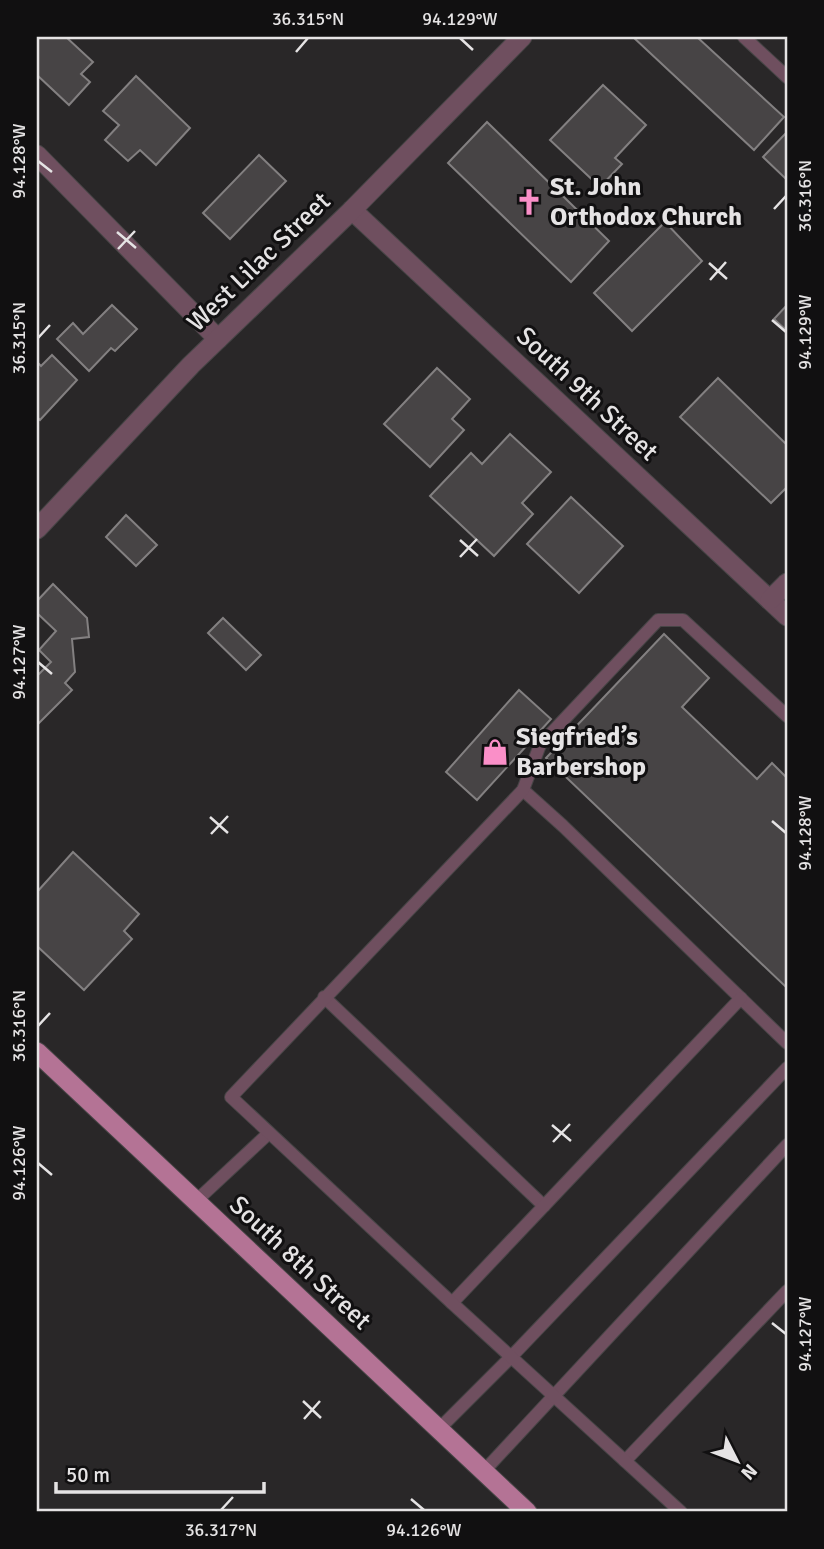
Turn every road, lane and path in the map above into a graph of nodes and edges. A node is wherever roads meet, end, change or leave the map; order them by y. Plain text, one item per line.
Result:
1 (522, 37) edge
2 (744, 37) edge
3 (787, 77) edge
4 (37, 155) edge
5 (352, 210) junction
6 (218, 339) junction
7 (37, 529) edge
8 (787, 583) edge
9 (771, 600) junction
10 (787, 616) edge
11 (787, 716) edge
12 (523, 790) junction
13 (324, 997) junction
14 (741, 998) junction
15 (787, 1043) edge
16 (37, 1052) edge
17 (787, 1068) edge
18 (269, 1133) junction
19 (787, 1145) edge
20 (196, 1201) junction
21 (544, 1206) junction
22 (787, 1291) edge
23 (452, 1303) junction
24 (511, 1357) junction
25 (553, 1395) junction
26 (439, 1429) junction
27 (625, 1461) junction
28 (484, 1471) junction
29 (527, 1512) edge
30 (681, 1512) edge

1 - 5 street, West Lilac Street
2 - 3 lane
4 - 6 street
5 - 6 street, West Lilac Street
5 - 9 street, South 9th Street
6 - 7 street, West Lilac Street
8 - 9 street
9 - 10 street, South 9th Street
11 - 12 lane
12 - 13 lane
12 - 14 lane
13 - 18 lane
13 - 21 lane
14 - 15 lane
14 - 21 lane
16 - 20 main road, South 8th Street
17 - 24 lane
18 - 20 lane
18 - 23 lane
19 - 25 lane
20 - 26 main road, South 8th Street
21 - 23 lane
22 - 27 lane
23 - 24 lane
24 - 25 lane
24 - 26 lane
25 - 27 lane
25 - 28 lane
26 - 28 main road, South 8th Street
27 - 30 lane
28 - 29 main road, South 8th Street

